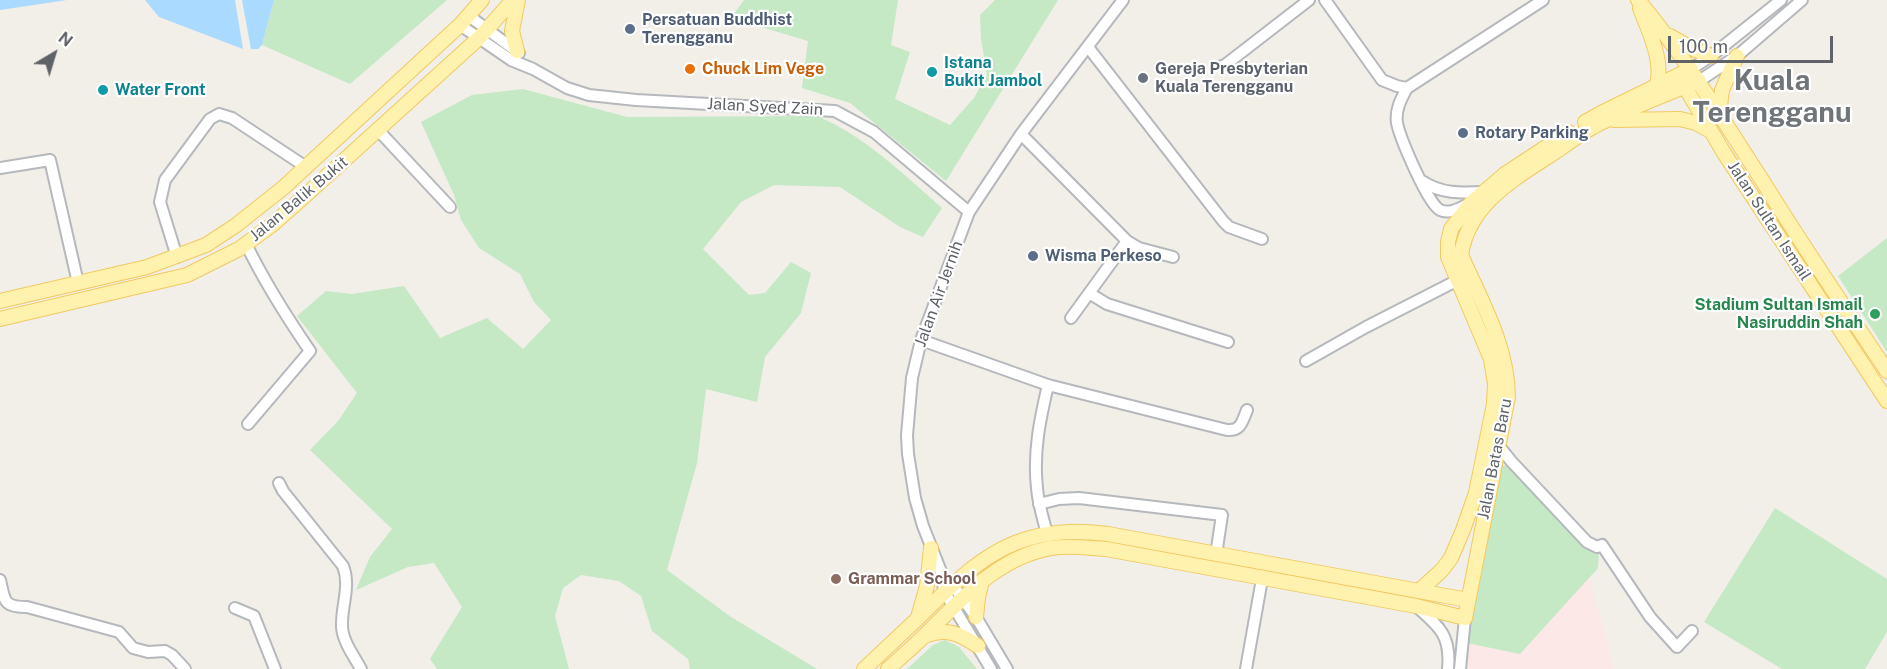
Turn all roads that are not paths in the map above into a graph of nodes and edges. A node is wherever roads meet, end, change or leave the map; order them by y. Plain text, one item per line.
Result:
1 (482, 0) edge
2 (513, 0) edge
3 (518, 0) edge
4 (1123, 0) edge
5 (1309, 0) edge
6 (1325, 0) edge
7 (1543, 0) edge
8 (1637, 0) edge
9 (1781, 0) edge
10 (1802, 0) edge
11 (465, 20) junction
12 (1666, 33) junction
13 (483, 34) junction
14 (1088, 47) junction
15 (517, 51) junction
16 (1711, 56) junction
17 (1737, 56) junction
18 (1222, 66) dead end
19 (533, 69) junction
20 (1691, 69) junction
21 (1699, 81) junction
22 (1657, 86) junction
23 (1684, 87) junction
24 (1407, 88) junction
25 (1649, 101) junction
26 (1719, 114) junction
27 (1610, 120) junction
28 (378, 130) junction
29 (1711, 131) junction
30 (1022, 134) junction
31 (306, 167) junction
32 (0, 168) edge
33 (1420, 179) junction
34 (1483, 192) junction
35 (1471, 204) junction
36 (450, 207) dead end
37 (969, 212) junction
38 (1262, 239) dead end
39 (1127, 241) junction
40 (246, 244) junction
41 (177, 257) junction
42 (1173, 257) dead end
43 (1458, 280) junction
44 (78, 283) junction
45 (1089, 293) junction
46 (0, 301) edge
47 (1071, 318) dead end
48 (0, 319) edge
49 (921, 340) junction
50 (1228, 342) dead end
51 (1306, 361) dead end
52 (1887, 371) edge
53 (1048, 385) junction
54 (1887, 401) edge
55 (1247, 410) dead end
56 (248, 424) dead end
57 (1498, 445) junction
58 (279, 483) dead end
59 (1039, 504) junction
60 (1047, 534) junction
61 (931, 548) junction
62 (1216, 555) junction
63 (1262, 579) junction
64 (0, 580) edge
65 (982, 581) junction
66 (947, 583) junction
67 (1420, 590) junction
68 (2, 600) edge
69 (1468, 600) junction
70 (959, 601) junction
71 (1416, 606) junction
72 (235, 608) dead end
73 (976, 616) junction
74 (1465, 618) junction
75 (917, 619) junction
76 (1692, 631) dead end
77 (923, 637) junction
78 (978, 646) junction
79 (185, 669) edge
80 (274, 669) edge
81 (362, 669) edge
82 (864, 669) edge
83 (888, 669) edge
84 (991, 669) edge
85 (1007, 669) edge
86 (1246, 669) edge
87 (1448, 669) edge
88 (1460, 669) edge

1 - 11 main road, Jalan Balik Bukit
2 - 13 main road, Jalan Balik Bukit
3 - 15 main road
4 - 14 street, Jalan Air Jernih
5 - 18 street
6 - 24 street
7 - 24 street
8 - 12 main road, Jalan Sultan Ismail
8 - 22 main road
9 - 16 street
10 - 17 street
11 - 13 street
11 - 31 main road, Jalan Balik Bukit
12 - 16 main road
12 - 20 main road, Jalan Sultan Ismail
13 - 15 street
13 - 19 street
13 - 28 main road, Jalan Balik Bukit
14 - 30 street, Jalan Air Jernih
14 - 38 street
15 - 19 street
16 - 20 street
17 - 21 street
17 - 26 main road
19 - 37 street, Jalan Syed Zain
20 - 21 main road, Jalan Sultan Ismail
20 - 22 main road, Jalan Batas Baru
20 - 23 main road
21 - 23 main road, Jalan Batas Baru
21 - 26 main road, Jalan Sultan Ismail
22 - 25 main road
22 - 34 main road, Jalan Batas Baru
23 - 25 main road, Jalan Batas Baru
23 - 29 main road, Jalan Sultan Ismail
24 - 33 street
25 - 27 main road, Jalan Batas Baru
26 - 52 main road, Jalan Sultan Ismail
27 - 29 main road
27 - 57 main road, Jalan Batas Baru
28 - 36 street
28 - 40 main road, Jalan Balik Bukit
29 - 54 main road, Jalan Sultan Ismail
30 - 37 street, Jalan Air Jernih
30 - 39 street
31 - 41 main road, Jalan Balik Bukit
31 - 41 street
32 - 44 street
33 - 34 street
33 - 35 street
34 - 35 main road, Jalan Batas Baru
35 - 43 main road, Jalan Batas Baru
37 - 49 street, Jalan Air Jernih
39 - 42 street
39 - 45 street
40 - 48 main road, Jalan Balik Bukit
40 - 56 street
41 - 44 main road, Jalan Balik Bukit
43 - 51 street
43 - 67 main road, Jalan Batas Baru
44 - 46 main road, Jalan Balik Bukit
45 - 47 street
45 - 50 street
49 - 53 street
49 - 61 street, Jalan Air Jernih
53 - 55 street
53 - 59 street
57 - 69 main road, Jalan Batas Baru
57 - 76 street
58 - 81 street
59 - 60 street
59 - 62 street
60 - 62 main road
60 - 66 main road
61 - 66 street, Jalan Air Jernih
61 - 75 main road
62 - 67 main road
63 - 65 main road
63 - 71 main road
63 - 86 street
64 - 68 street
65 - 70 main road
65 - 73 main road
66 - 70 street, Jalan Air Jernih
66 - 75 main road
67 - 69 main road
68 - 79 street
69 - 74 main road, Jalan Batas Baru
70 - 73 street
70 - 77 main road
70 - 78 street
71 - 74 main road
71 - 87 street
72 - 80 street
73 - 85 street
74 - 88 street
75 - 82 main road
77 - 78 main road
77 - 83 main road
78 - 84 street

